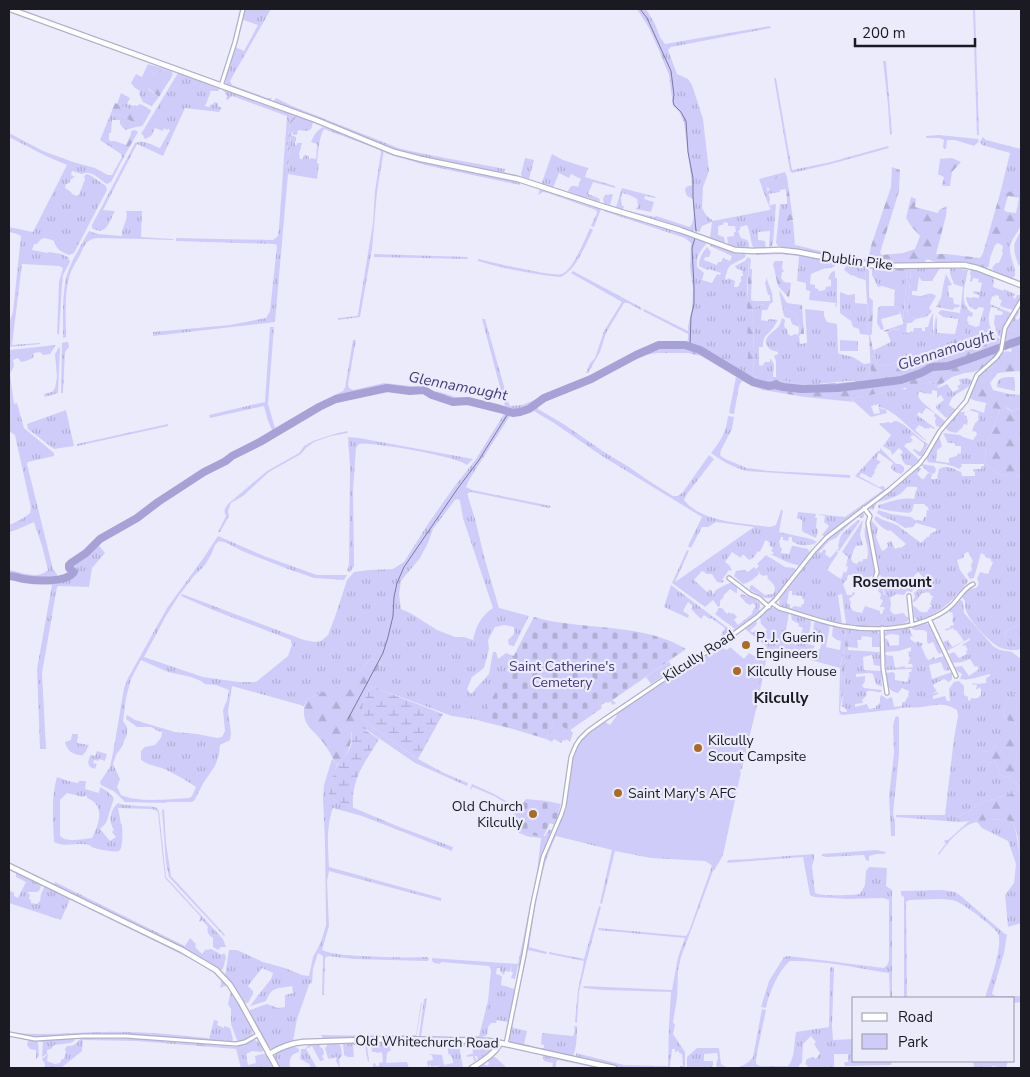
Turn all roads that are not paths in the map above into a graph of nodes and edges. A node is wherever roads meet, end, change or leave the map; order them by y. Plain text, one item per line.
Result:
1 (10, 9) edge
2 (243, 9) edge
3 (221, 86) junction
4 (1021, 285) edge
5 (1021, 301) edge
6 (864, 508) junction
7 (729, 578) dead end
8 (875, 578) dead end
9 (973, 584) dead end
10 (909, 596) dead end
11 (772, 603) junction
12 (769, 607) junction
13 (929, 619) junction
14 (912, 624) junction
15 (882, 628) junction
16 (956, 676) dead end
17 (887, 693) dead end
18 (9, 866) edge
19 (9, 1034) edge
20 (259, 1034) junction
21 (500, 1043) junction
22 (506, 1044) junction
23 (269, 1054) junction
24 (277, 1068) edge
25 (472, 1068) edge
26 (614, 1068) edge

1 - 3 street, Dublin Pike
2 - 3 street
3 - 4 street, Dublin Pike
5 - 6 street, Kilcully Road
6 - 8 street
6 - 11 street, Kilcully Road
7 - 12 street
9 - 13 street
10 - 14 street
11 - 12 street, Kilcully Road
11 - 15 street
12 - 22 street, Kilcully Road
13 - 14 street
13 - 16 street
14 - 15 street
15 - 17 street
18 - 20 street
19 - 20 street
20 - 23 street
21 - 22 street, Old Whitechurch Road
21 - 23 street, Old Whitechurch Road
21 - 25 street
22 - 26 street, Old Whitechurch Road
23 - 24 street

